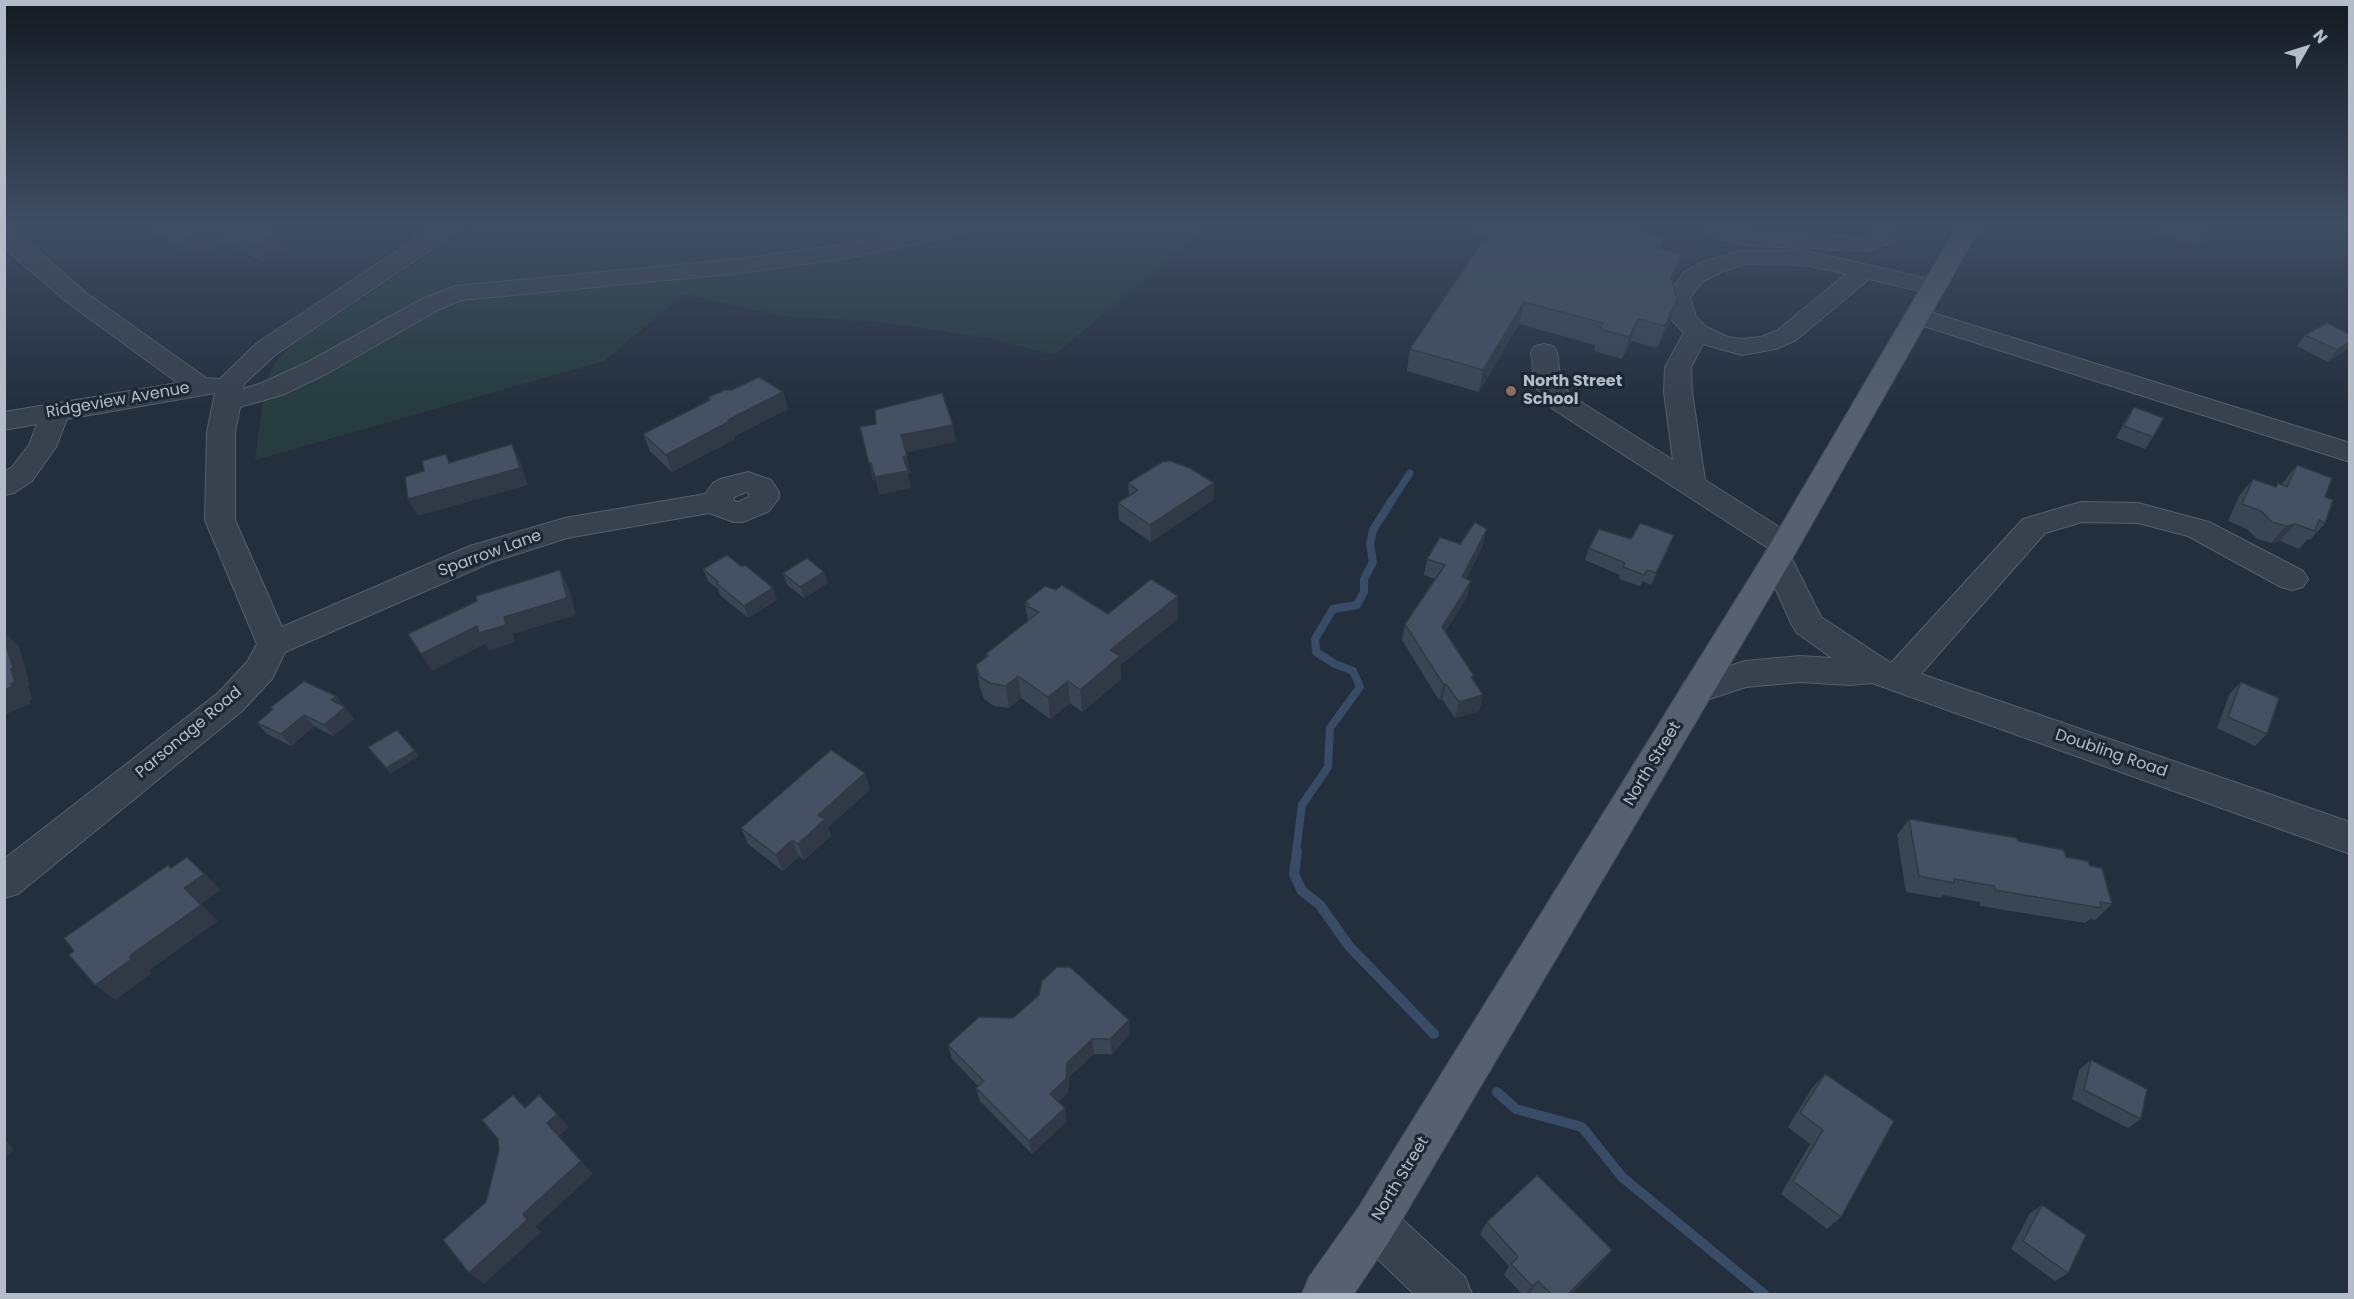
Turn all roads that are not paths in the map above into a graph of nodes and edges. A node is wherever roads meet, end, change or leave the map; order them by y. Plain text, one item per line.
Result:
1 (64, 287) edge
2 (360, 287) edge
3 (523, 287) edge
4 (1686, 287) edge
5 (1845, 287) edge
6 (1895, 287) edge
7 (1934, 287) edge
8 (1925, 302) junction
9 (1697, 332) junction
10 (1544, 352) dead end
11 (220, 390) junction
12 (56, 411) junction
13 (4, 421) edge
14 (2349, 453) edge
15 (4, 486) edge
16 (1691, 486) junction
17 (718, 502) dead end
18 (1781, 552) junction
19 (2292, 579) dead end
20 (273, 644) junction
21 (1885, 674) junction
22 (1697, 690) junction
23 (2349, 838) edge
24 (4, 882) edge
25 (1374, 1224) junction
26 (1326, 1294) edge
27 (1448, 1294) edge

1 - 11 street
2 - 11 street
3 - 11 street, Ridgeview Avenue
4 - 9 street
5 - 9 street
6 - 8 street
7 - 8 main road, North Street
8 - 14 street
8 - 18 main road, North Street
9 - 16 street
10 - 16 street
11 - 12 street, Ridgeview Avenue
11 - 20 street
12 - 13 street, Ridgeview Avenue
12 - 15 street
16 - 18 street
17 - 20 street, Sparrow Lane
18 - 21 street, Doubling Road
18 - 22 main road, North Street
19 - 21 street
20 - 24 street, Parsonage Road
21 - 22 street, Doubling Road
21 - 23 street, Doubling Road
22 - 25 main road, North Street
25 - 26 main road, North Street
25 - 27 street

